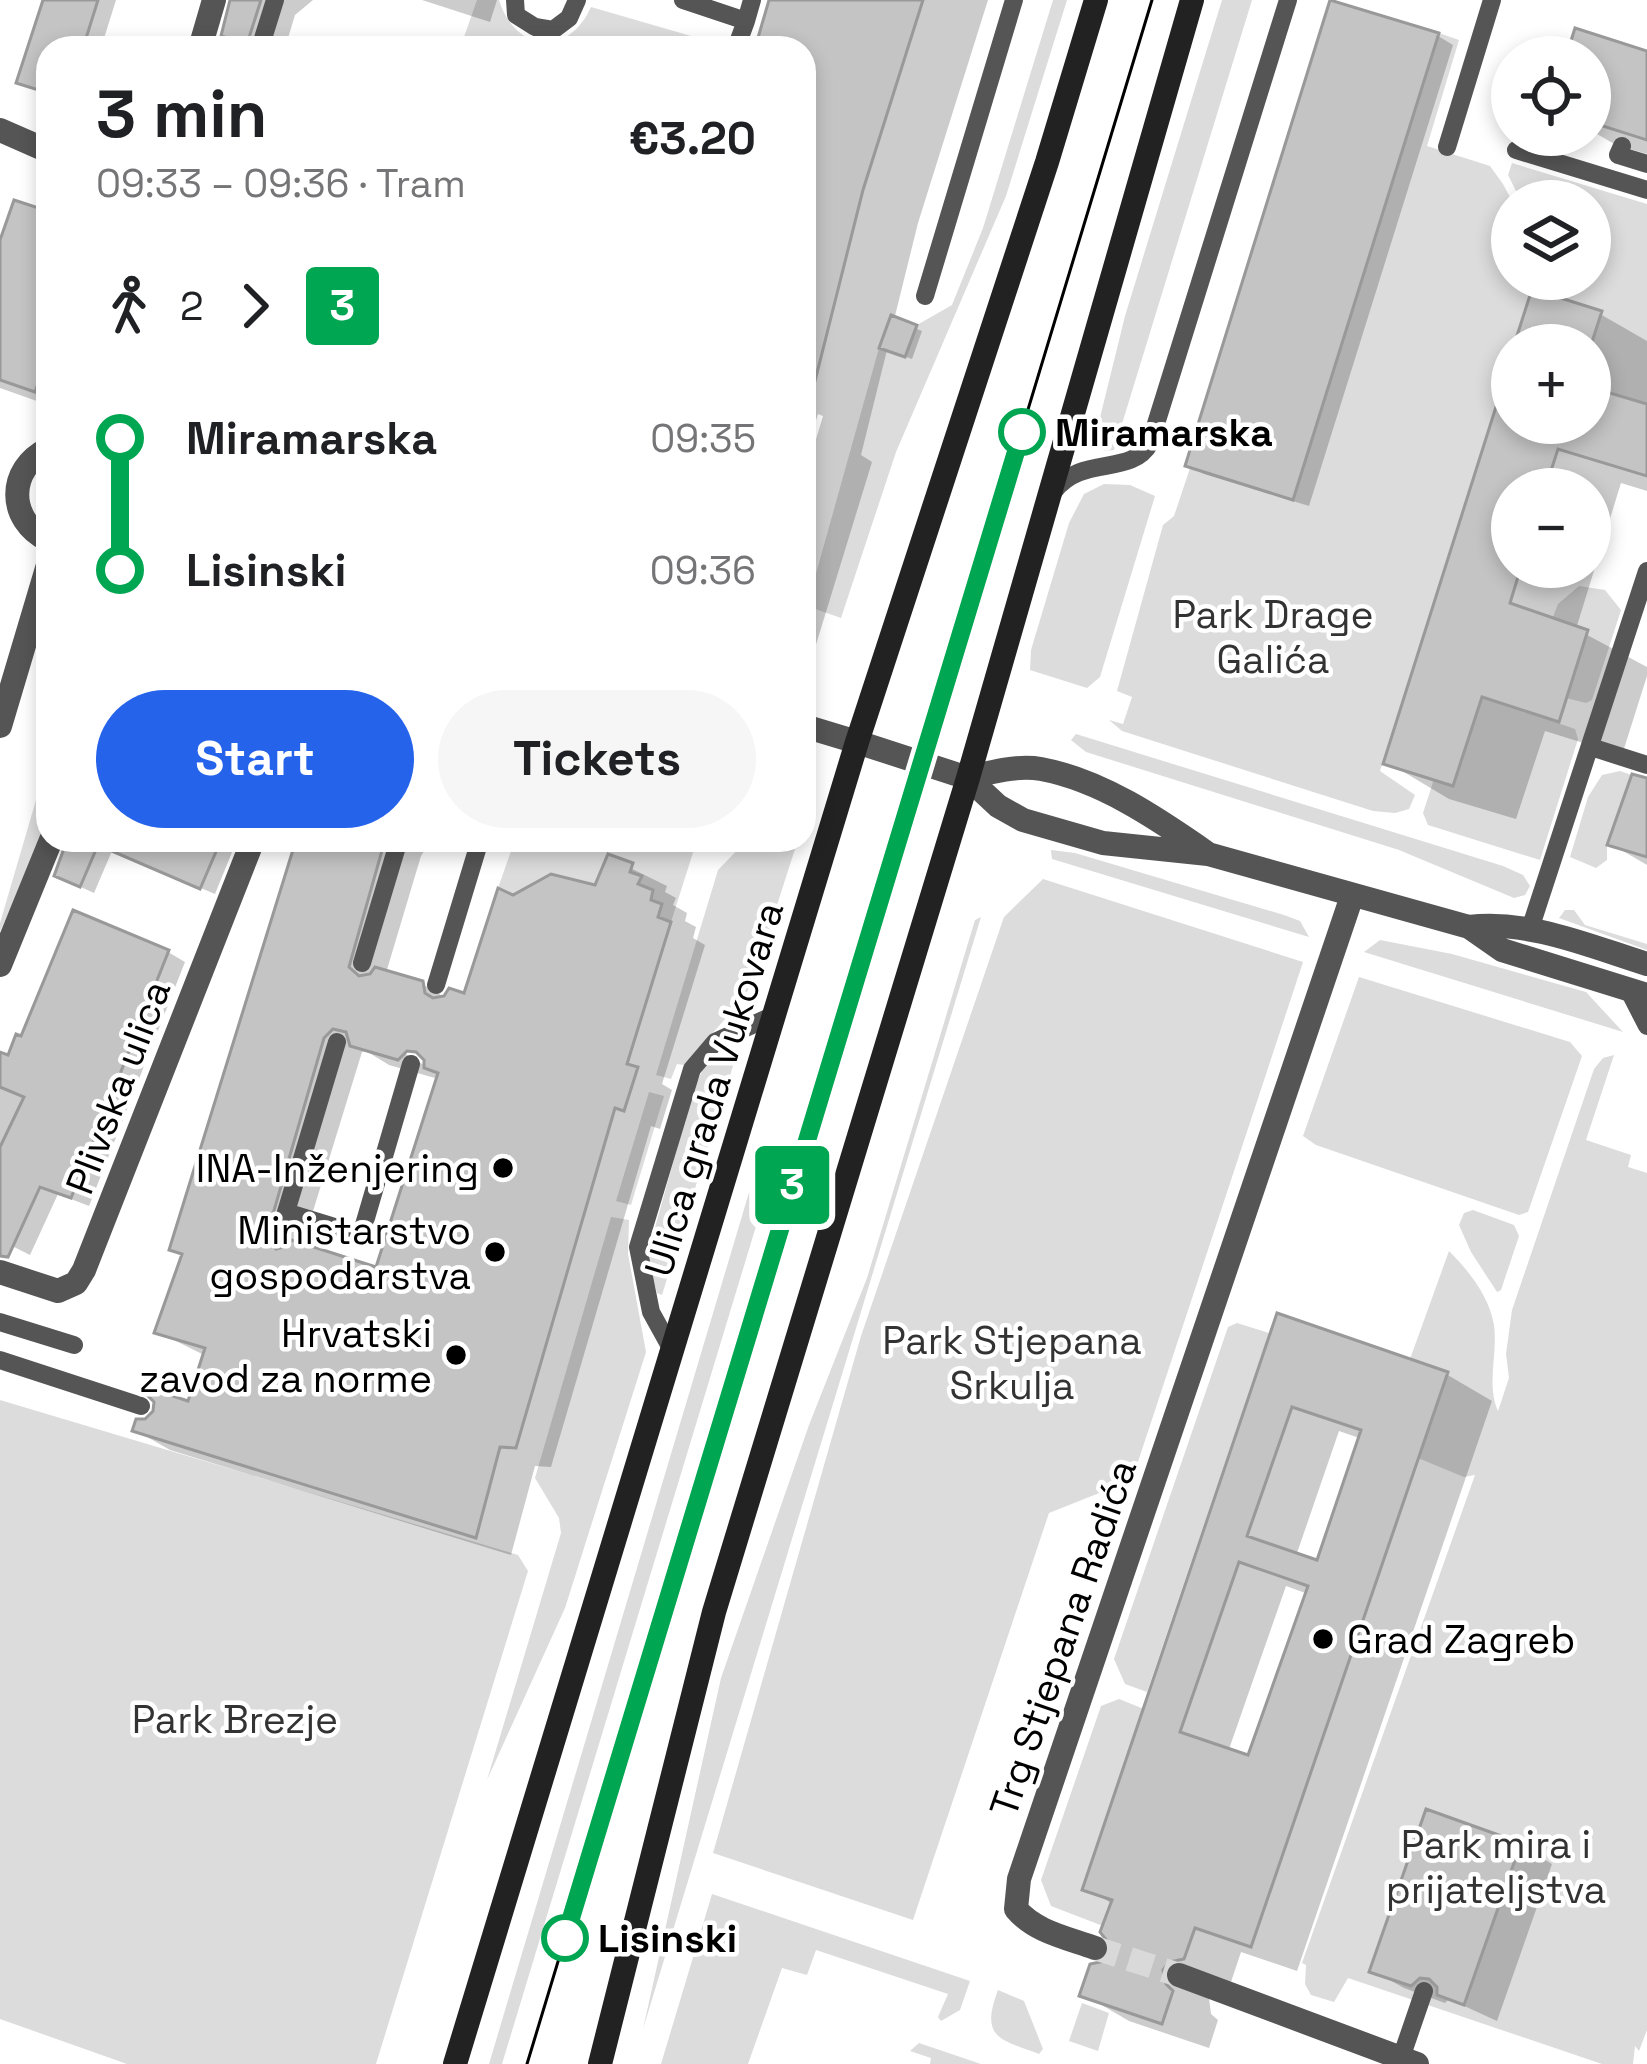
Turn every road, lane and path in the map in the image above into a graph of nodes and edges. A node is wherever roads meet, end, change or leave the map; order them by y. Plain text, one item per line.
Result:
1 (214, 0) edge
2 (275, 0) edge
3 (515, 0) edge
4 (577, 0) edge
5 (683, 0) edge
6 (752, 0) edge
7 (1014, 0) edge
8 (1096, 0) edge
9 (1192, 0) edge
10 (1288, 0) edge
11 (1492, 0) edge
12 (746, 21) junction
13 (204, 36) edge
14 (264, 36) edge
15 (740, 36) edge
16 (0, 130) edge
17 (36, 146) edge
18 (1622, 146) dead end
19 (1447, 147) dead end
20 (1536, 156) edge
21 (1647, 164) edge
22 (1647, 190) edge
23 (925, 296) dead end
24 (36, 457) edge
25 (9, 478) edge
26 (1050, 496) junction
27 (36, 532) edge
28 (1647, 571) edge
29 (36, 606) edge
30 (0, 727) edge
31 (816, 729) edge
32 (857, 742) junction
33 (1591, 747) junction
34 (1647, 765) edge
35 (968, 778) junction
36 (46, 852) edge
37 (248, 852) edge
38 (395, 852) edge
39 (476, 852) edge
40 (1208, 854) junction
41 (1352, 896) junction
42 (1468, 926) junction
43 (1530, 929) junction
44 (362, 963) dead end
45 (1647, 964) edge
46 (0, 965) edge
47 (436, 985) dead end
48 (1637, 992) edge
49 (774, 1015) junction
50 (1647, 1026) edge
51 (337, 1042) dead end
52 (411, 1064) dead end
53 (286, 1212) junction
54 (278, 1236) dead end
55 (0, 1272) edge
56 (0, 1322) edge
57 (74, 1346) dead end
58 (672, 1350) junction
59 (0, 1360) edge
60 (141, 1406) dead end
61 (1095, 1948) tunnel mouth
62 (1179, 1975) tunnel mouth
63 (1424, 1990) dead end
64 (472, 2006) junction
65 (1409, 2061) edge
66 (434, 2064) edge
67 (455, 2064) edge
68 (600, 2064) edge

1 - 13 street
2 - 14 lane
3 - 4 lane
5 - 12 lane
6 - 12 lane
7 - 23 lane
8 - 32 main road, Ulica grada Vukovara
9 - 26 main road
10 - 26 lane
11 - 19 lane
12 - 15 lane
16 - 17 street
18 - 21 lane
20 - 22 lane
24 - 25 street
25 - 27 street
26 - 35 main road
28 - 33 lane
29 - 30 street
31 - 32 street
32 - 35 street
32 - 49 main road, Ulica grada Vukovara
33 - 34 lane
33 - 43 lane
35 - 40 street
35 - 40 street
35 - 68 main road
36 - 46 street
37 - 55 street, Plivska ulica
38 - 44 lane
39 - 47 lane
40 - 41 street
41 - 42 street
41 - 61 street, Trg Stjepana Radića
42 - 43 street
42 - 48 street
43 - 45 street
48 - 50 lane
49 - 58 main road, Ulica grada Vukovara
49 - 58 lane
51 - 53 lane
52 - 53 lane
53 - 54 lane
56 - 57 lane
58 - 64 main road, Ulica grada Vukovara
59 - 60 lane
62 - 65 street
63 - 65 lane
64 - 66 main road
64 - 67 main road, Ulica grada Vukovara

